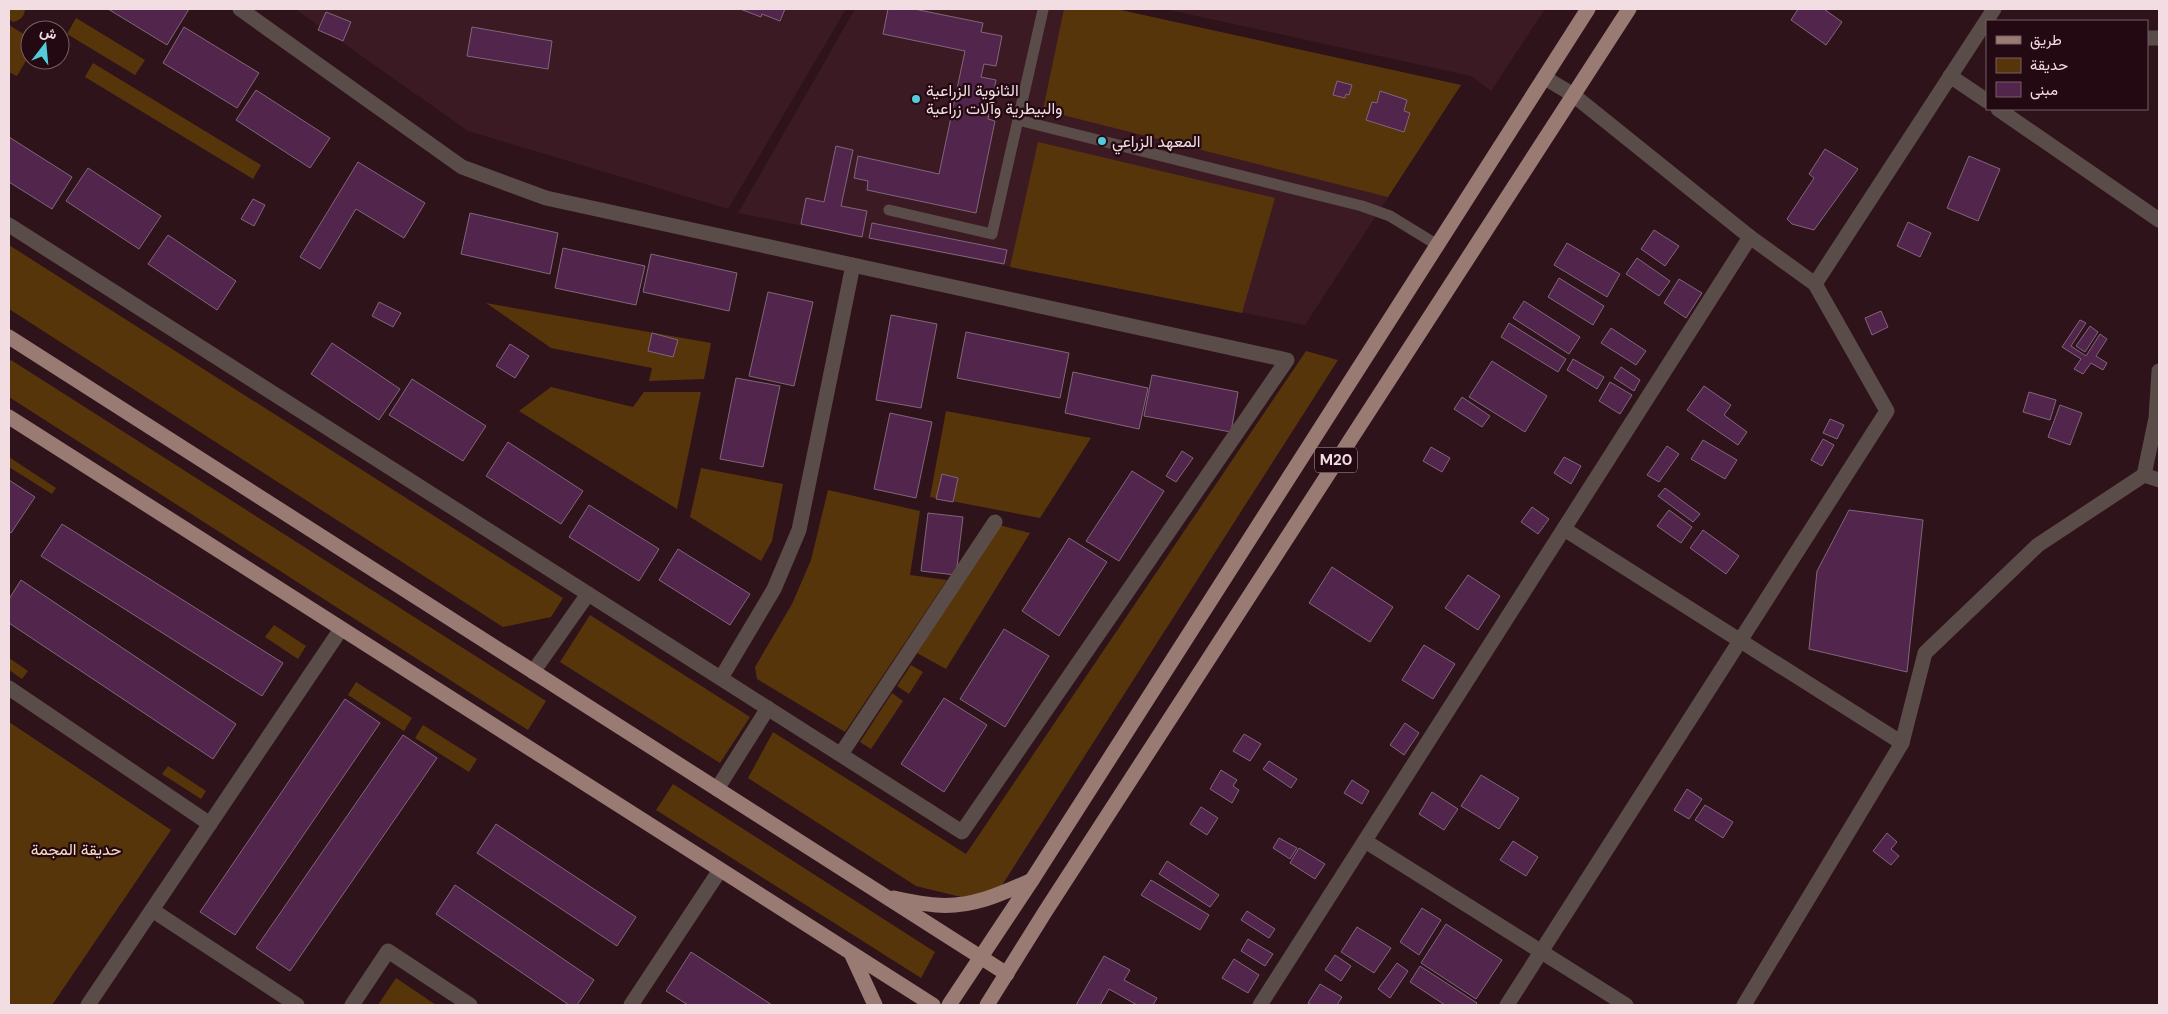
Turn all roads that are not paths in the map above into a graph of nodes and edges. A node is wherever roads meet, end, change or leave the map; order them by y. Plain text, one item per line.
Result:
1 (240, 9) edge
2 (1588, 9) edge
3 (1629, 9) edge
4 (1994, 9) edge
5 (1043, 10) dead end
6 (1987, 20) edge
7 (1986, 21) edge
8 (1950, 76) junction
9 (1545, 78) junction
10 (1572, 94) junction
11 (1986, 100) edge
12 (2001, 110) edge
13 (1018, 120) junction
14 (890, 210) dead end
15 (2159, 220) edge
16 (9, 225) edge
17 (1750, 238) junction
18 (1438, 246) junction
19 (853, 265) junction
20 (1814, 284) junction
21 (9, 337) edge
22 (2159, 371) edge
23 (9, 417) edge
24 (2144, 475) junction
25 (2159, 480) edge
26 (995, 522) dead end
27 (1564, 529) junction
28 (588, 594) junction
29 (341, 629) junction
30 (1740, 641) junction
31 (533, 672) junction
32 (721, 678) junction
33 (9, 688) edge
34 (768, 708) junction
35 (1902, 743) junction
36 (841, 754) junction
37 (717, 789) junction
38 (210, 824) junction
39 (1365, 841) junction
40 (720, 870) junction
41 (1032, 880) junction
42 (887, 897) junction
43 (152, 910) junction
44 (1542, 952) junction
45 (851, 954) junction
46 (981, 958) junction
47 (1007, 974) junction
48 (88, 1005) edge
49 (297, 1005) edge
50 (352, 1005) edge
51 (470, 1005) edge
52 (631, 1005) edge
53 (875, 1005) edge
54 (933, 1005) edge
55 (949, 1005) edge
56 (989, 1005) edge
57 (1260, 1005) edge
58 (1507, 1005) edge
59 (1626, 1005) edge
60 (1744, 1005) edge

1 - 19 street
2 - 9 main road, M20
3 - 10 main road, M20
4 - 6 street
5 - 13 lane
7 - 8 street
8 - 11 street
8 - 20 street
9 - 10 street
9 - 18 main road, M20
10 - 17 street
10 - 47 main road, M20
12 - 15 street
13 - 14 lane
13 - 18 lane
16 - 28 street
17 - 20 street
17 - 27 street
18 - 41 main road, M20
19 - 32 street
19 - 36 street
20 - 30 street
21 - 31 main road
22 - 24 street
23 - 29 main road
24 - 25 street
24 - 35 street
26 - 36 street
27 - 30 street
27 - 39 street
28 - 31 street
28 - 32 street
29 - 38 street
29 - 40 main road
30 - 35 street
30 - 44 street
31 - 37 main road
32 - 34 street
33 - 38 street
34 - 36 street
34 - 37 street
35 - 60 street
37 - 42 main road
38 - 43 street
39 - 44 street
39 - 57 street
40 - 45 main road
40 - 52 street
41 - 42 main road
41 - 46 main road
42 - 46 main road
43 - 48 street
43 - 49 street
44 - 58 street
44 - 59 street
45 - 53 main road
45 - 54 main road
46 - 47 main road
46 - 55 main road
47 - 56 main road
50 - 51 street

